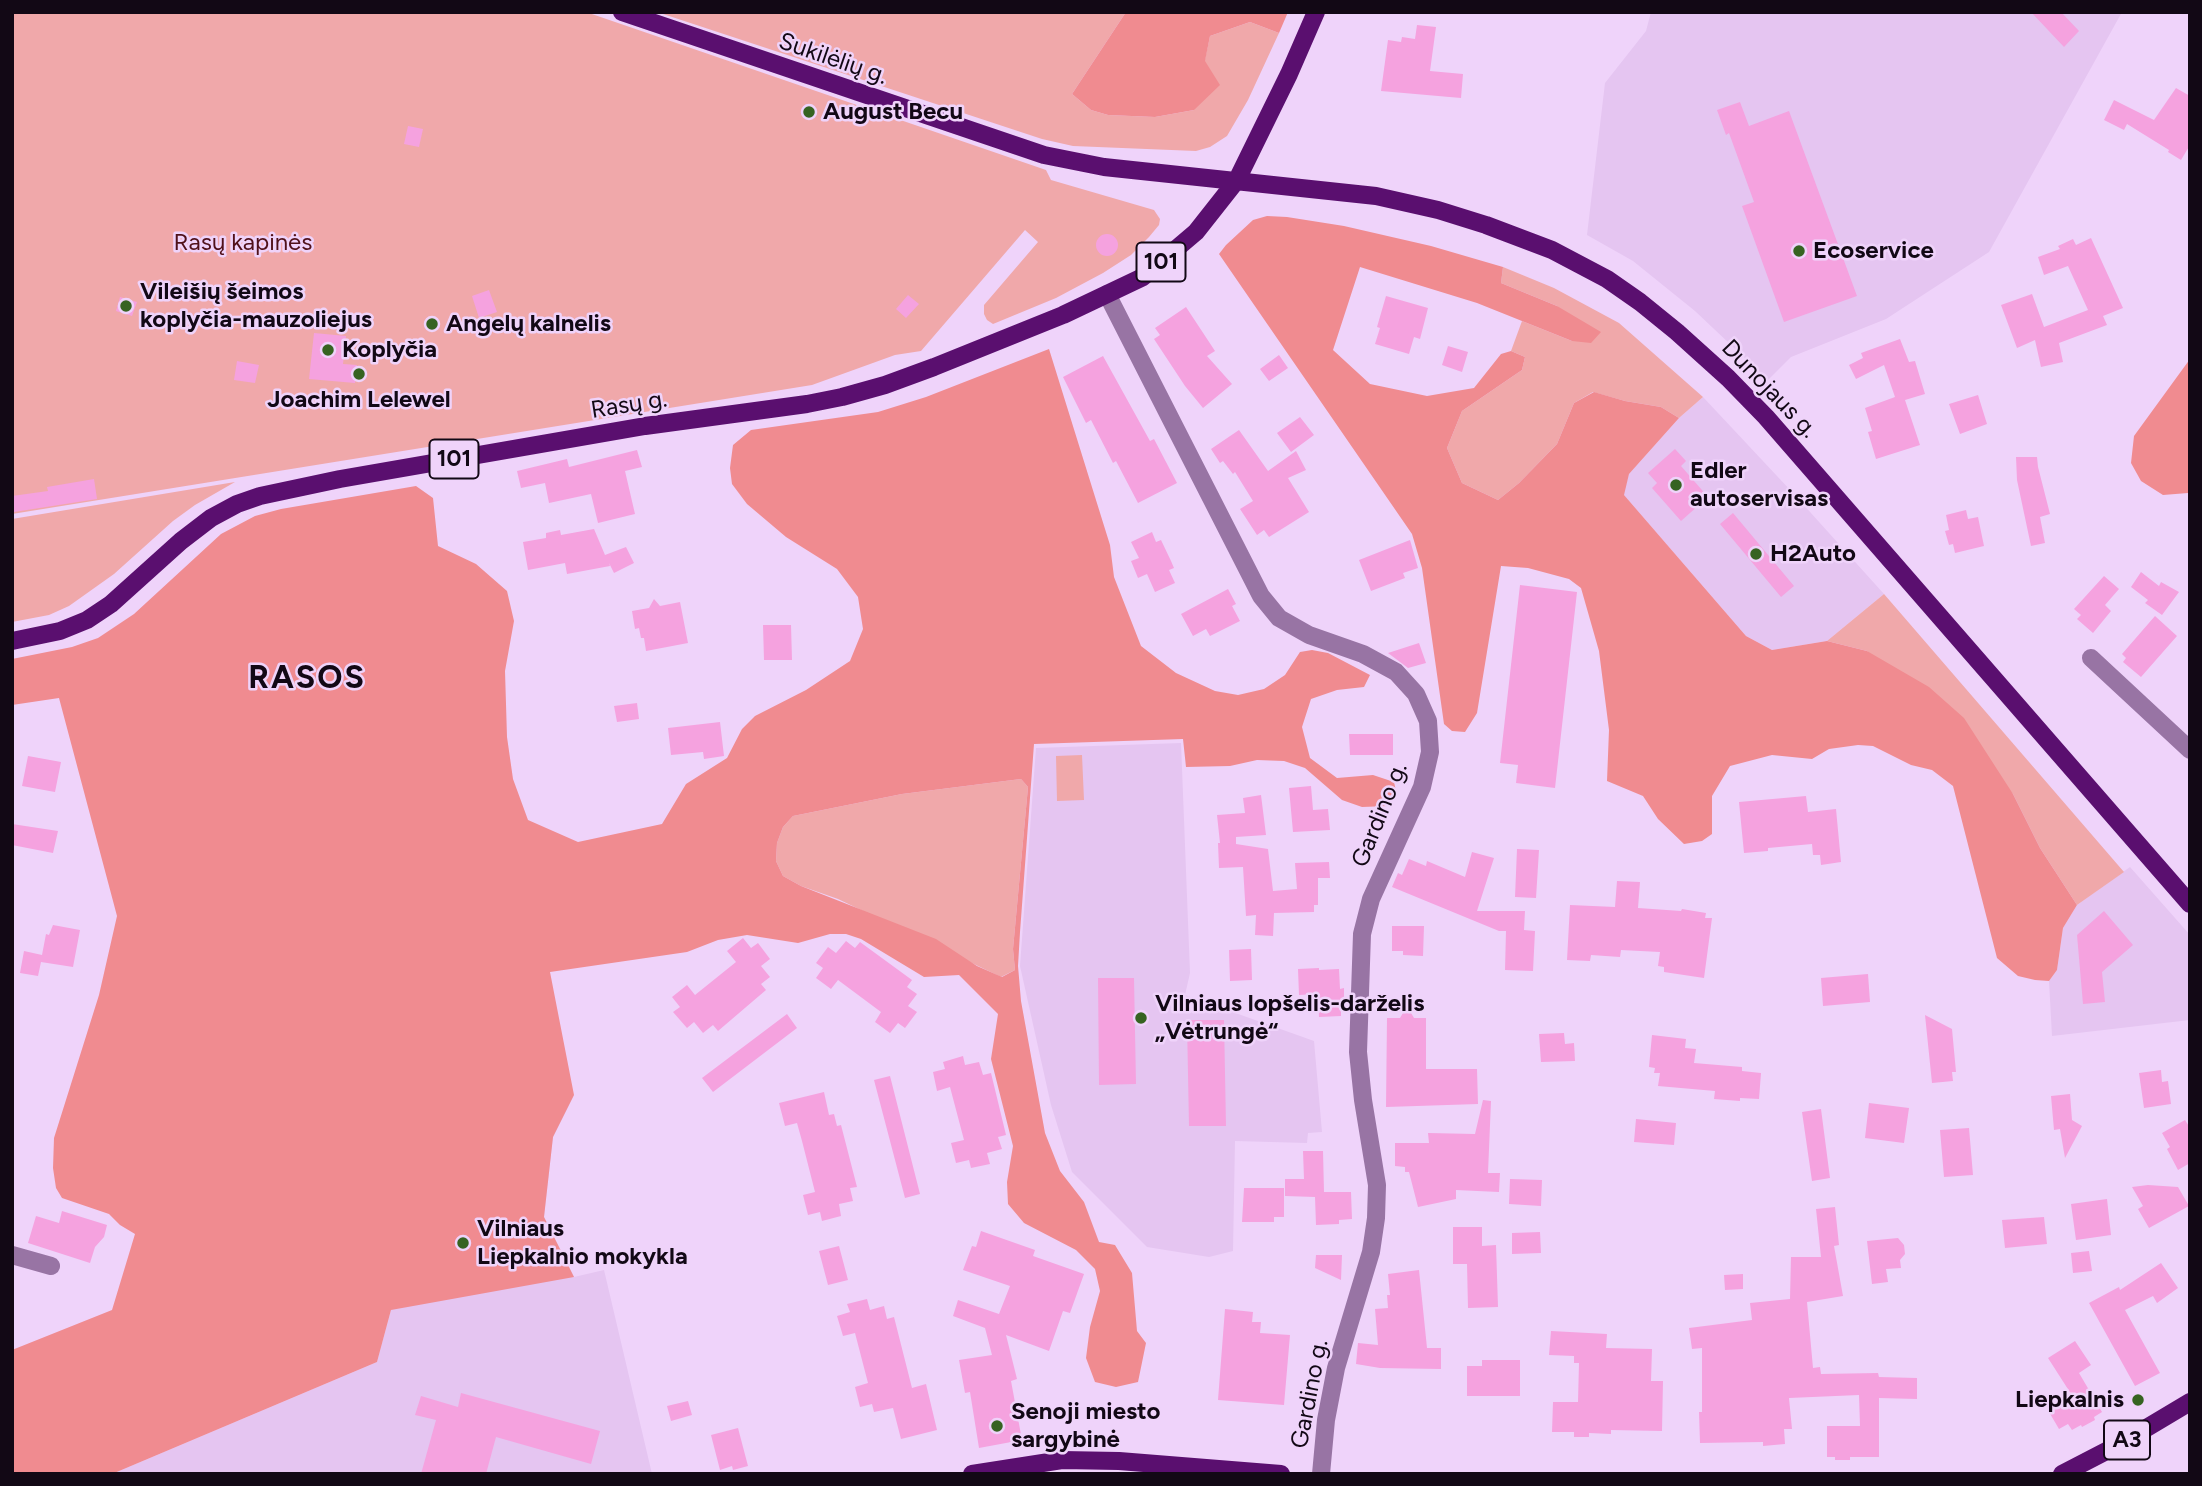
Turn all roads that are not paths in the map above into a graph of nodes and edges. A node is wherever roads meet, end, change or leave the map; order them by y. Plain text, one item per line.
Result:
1 (622, 12) edge
2 (1316, 12) edge
3 (1237, 180) junction
4 (1107, 294) junction
5 (12, 641) edge
6 (2091, 658) dead end
7 (2190, 750) edge
8 (2190, 904) edge
9 (12, 1255) edge
10 (51, 1266) dead end
11 (2190, 1402) edge
12 (972, 1474) edge
13 (1281, 1474) edge
14 (1321, 1474) edge
15 (2062, 1474) edge

1 - 3 main road, Sukilėlių g.
2 - 3 main road, 101
3 - 4 main road, Rasų g. / 101
3 - 8 main road, Dunojaus g.
4 - 5 main road, Rasų g. / 101
4 - 14 street, Gardino g.
6 - 7 street
9 - 10 street
11 - 15 main road, A3
12 - 13 main road

